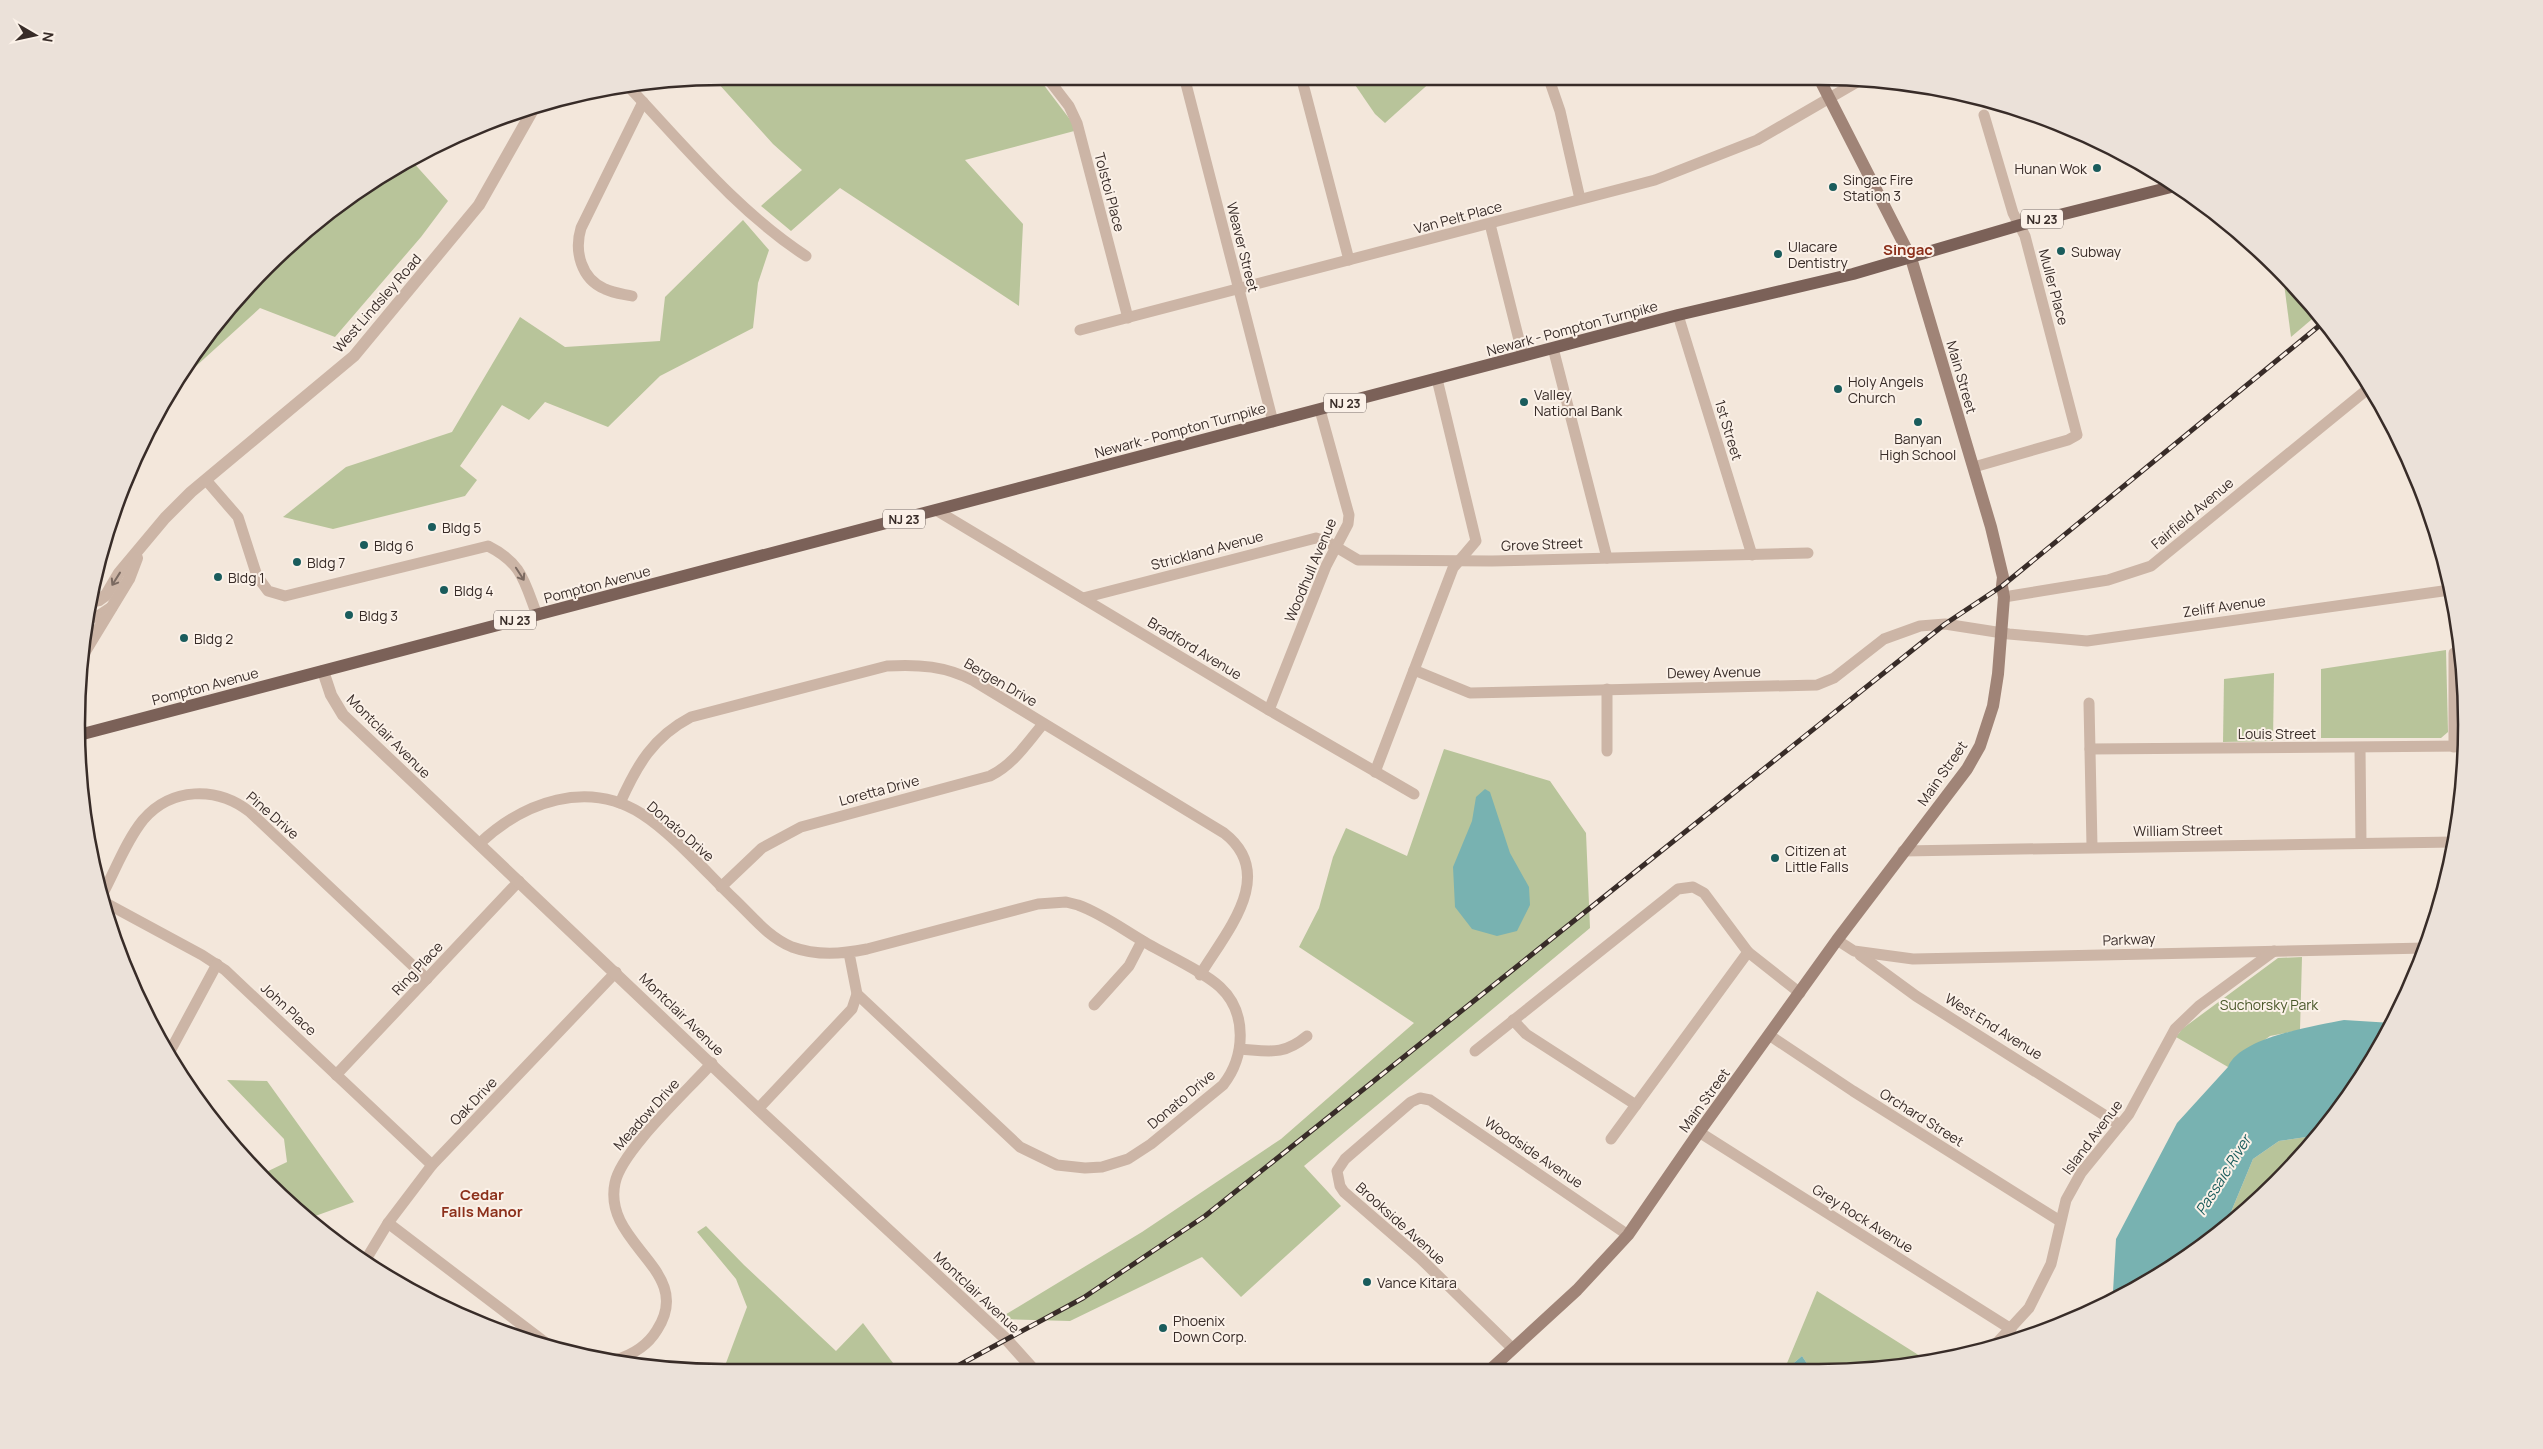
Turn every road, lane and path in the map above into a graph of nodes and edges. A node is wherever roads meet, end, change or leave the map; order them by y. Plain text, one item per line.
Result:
1 (1053, 85) edge
2 (1186, 85) edge
3 (1303, 85) edge
4 (1551, 85) edge
5 (1823, 85) edge
6 (1851, 86) edge
7 (633, 91) edge
8 (1830, 98) junction
9 (643, 102) junction
10 (1984, 115) dead end
11 (529, 116) edge
12 (2166, 188) edge
13 (1580, 199) junction
14 (1490, 224) junction
15 (2020, 225) junction
16 (806, 256) dead end
17 (1911, 258) junction
18 (1349, 260) junction
19 (1239, 289) junction
20 (632, 296) dead end
21 (1678, 315) junction
22 (1128, 318) junction
23 (1080, 330) dead end
24 (1553, 348) junction
25 (1523, 356) junction
26 (1437, 379) junction
27 (2364, 392) edge
28 (1320, 410) junction
29 (1273, 422) junction
30 (1974, 467) junction
31 (206, 480) junction
32 (977, 500) joint
33 (936, 510) junction
34 (1337, 547) junction
35 (140, 551) junction
36 (1808, 553) dead end
37 (1752, 555) junction
38 (1607, 558) junction
39 (1457, 561) junction
40 (2444, 591) edge
41 (2004, 597) junction
42 (1083, 598) junction
43 (97, 600) edge
44 (112, 607) junction
45 (537, 615) junction
46 (94, 617) edge
47 (2001, 632) junction
48 (90, 644) edge
49 (2454, 653) dead end
50 (1414, 670) junction
51 (323, 671) junction
52 (1606, 689) junction
53 (2089, 703) dead end
54 (1269, 710) junction
55 (1044, 724) junction
56 (2458, 727) edge
57 (85, 734) edge
58 (2457, 747) edge
59 (2360, 748) junction
60 (2090, 749) junction
61 (1607, 751) dead end
62 (1375, 772) junction
63 (1414, 794) dead end
64 (620, 803) junction
65 (2447, 842) edge
66 (480, 843) junction
67 (2361, 843) junction
68 (2092, 846) junction
69 (1903, 851) junction
70 (519, 881) junction
71 (106, 887) edge
72 (721, 887) junction
73 (112, 906) edge
74 (1838, 940) junction
75 (1142, 941) junction
76 (2417, 948) edge
77 (1854, 951) junction
78 (2274, 951) junction
79 (1748, 952) junction
80 (849, 953) junction
81 (217, 964) junction
82 (616, 972) junction
83 (1200, 975) junction
84 (427, 979) junction
85 (1800, 993) junction
86 (857, 994) junction
87 (1094, 1005) dead end
88 (1513, 1020) junction
89 (1769, 1035) junction
90 (1307, 1036) dead end
91 (173, 1047) edge
92 (1240, 1049) junction
93 (1474, 1051) dead end
94 (712, 1063) junction
95 (336, 1075) junction
96 (1420, 1098) joint
97 (1636, 1105) junction
98 (758, 1109) junction
99 (2120, 1125) junction
100 (1699, 1132) junction
101 (1611, 1139) dead end
102 (432, 1165) junction
103 (2060, 1221) junction
104 (388, 1223) junction
105 (1628, 1235) junction
106 (369, 1256) edge
107 (2011, 1329) junction
108 (535, 1335) edge
109 (2004, 1336) edge
110 (1512, 1348) junction
111 (625, 1356) edge
112 (1028, 1364) edge
113 (1496, 1364) edge

1 - 22 street, Tolstoi Place
2 - 19 street, Weaver Street
3 - 18 street
4 - 13 street
5 - 8 main road, Main Street
6 - 8 street, Van Pelt Place
7 - 9 street
8 - 13 street, Van Pelt Place
8 - 17 main road, Main Street
9 - 16 street
9 - 20 street
10 - 15 street, Muller Place
11 - 31 street, West Lindsley Road
12 - 15 main road, Newark - Pompton Turnpike / NJ 23
13 - 14 street, Van Pelt Place
14 - 18 street, Van Pelt Place
14 - 25 street
15 - 17 main road, Newark - Pompton Turnpike / NJ 23
15 - 30 street, Muller Place
17 - 21 main road, Newark - Pompton Turnpike / NJ 23
17 - 30 main road, Main Street
18 - 19 street, Van Pelt Place
19 - 22 street, Van Pelt Place
19 - 29 street, Weaver Street
21 - 24 main road, Newark - Pompton Turnpike / NJ 23
21 - 37 street, 1st Street
22 - 23 street, Van Pelt Place
24 - 25 main road, Newark - Pompton Turnpike / NJ 23
24 - 38 street
25 - 26 main road, Newark - Pompton Turnpike / NJ 23
26 - 28 main road, Newark - Pompton Turnpike / NJ 23
26 - 39 street
27 - 41 street, Fairfield Avenue
28 - 29 main road, Newark - Pompton Turnpike / NJ 23
28 - 34 street, Woodhull Avenue
29 - 32 main road, Newark - Pompton Turnpike / NJ 23
30 - 41 main road, Main Street
31 - 35 street, West Lindsley Road
31 -> 45 street
32 - 33 main road, Pompton Avenue / NJ 23
33 - 42 street, Bradford Avenue
33 - 45 main road, Pompton Avenue / NJ 23
34 - 39 street, Grove Street
34 - 42 street, Strickland Avenue
34 - 54 street, Woodhull Avenue
35 -> 43 street, West Lindsley Road
35 - 44 street, West Lindsley Road
36 - 37 street, Grove Street
37 - 38 street, Grove Street
38 - 39 street, Grove Street
39 - 50 street
40 - 47 street, Zeliff Avenue
41 - 47 main road, Main Street
42 - 54 street, Bradford Avenue
44 - 46 street
44 - 48 street, West Lindsley Road
45 - 51 main road, Pompton Avenue / NJ 23
47 - 52 street, Dewey Avenue
47 - 69 main road, Main Street
49 - 56 street
50 - 52 street, Dewey Avenue
50 - 62 street
51 - 57 main road, Pompton Avenue / NJ 23
51 - 66 street, Montclair Avenue
52 - 61 street
53 - 60 street
54 - 62 street, Bradford Avenue
55 - 64 street, Bergen Drive
55 - 72 street, Loretta Drive
55 - 83 street, Bergen Drive
58 - 59 street, Louis Street
59 - 60 street, Louis Street
59 - 67 street
60 - 68 street
62 - 63 street, Bradford Avenue
64 - 66 street, Donato Drive
64 - 72 street, Donato Drive
65 - 67 street, William Street
66 - 70 street, Montclair Avenue
67 - 68 street, William Street
68 - 69 street, William Street
69 - 74 main road, Main Street
70 - 82 street, Montclair Avenue
70 - 84 street, Ring Place
71 - 84 street, Pine Drive
72 - 80 street, Donato Drive
73 - 81 street, John Place
74 - 77 street, Parkway
74 - 85 main road, Main Street
75 - 80 street, Donato Drive
75 - 83 street, Donato Drive
75 - 87 street
76 - 78 street, Parkway
77 - 78 street, Parkway
77 - 99 street, West End Avenue
78 - 99 street, Island Avenue
79 - 85 street
79 - 88 street
79 - 97 street
80 - 86 street
81 - 91 street
81 - 95 street, John Place
82 - 94 street, Montclair Avenue
82 - 102 street, Oak Drive
83 - 92 street, Donato Drive
84 - 95 street, Ring Place
85 - 89 main road, Main Street
86 - 92 street, Donato Drive
86 - 98 street
88 - 93 street
88 - 97 street
89 - 100 main road, Main Street
89 - 103 street, Orchard Street
90 - 92 street
94 - 98 street, Montclair Avenue
94 - 111 street, Meadow Drive
95 - 102 street, John Place
96 - 105 street, Woodside Avenue
96 - 110 street, Brookside Avenue
97 - 101 street
98 - 112 street, Montclair Avenue
99 - 103 street, Island Avenue
100 - 105 main road, Main Street
100 - 107 street, Grey Rock Avenue
102 - 104 street, Oak Drive
103 - 107 street, Island Avenue
104 - 106 street, Oak Drive
104 - 108 street
105 - 110 main road, Main Street
107 - 109 street, Island Avenue
110 - 113 main road, Main Street

